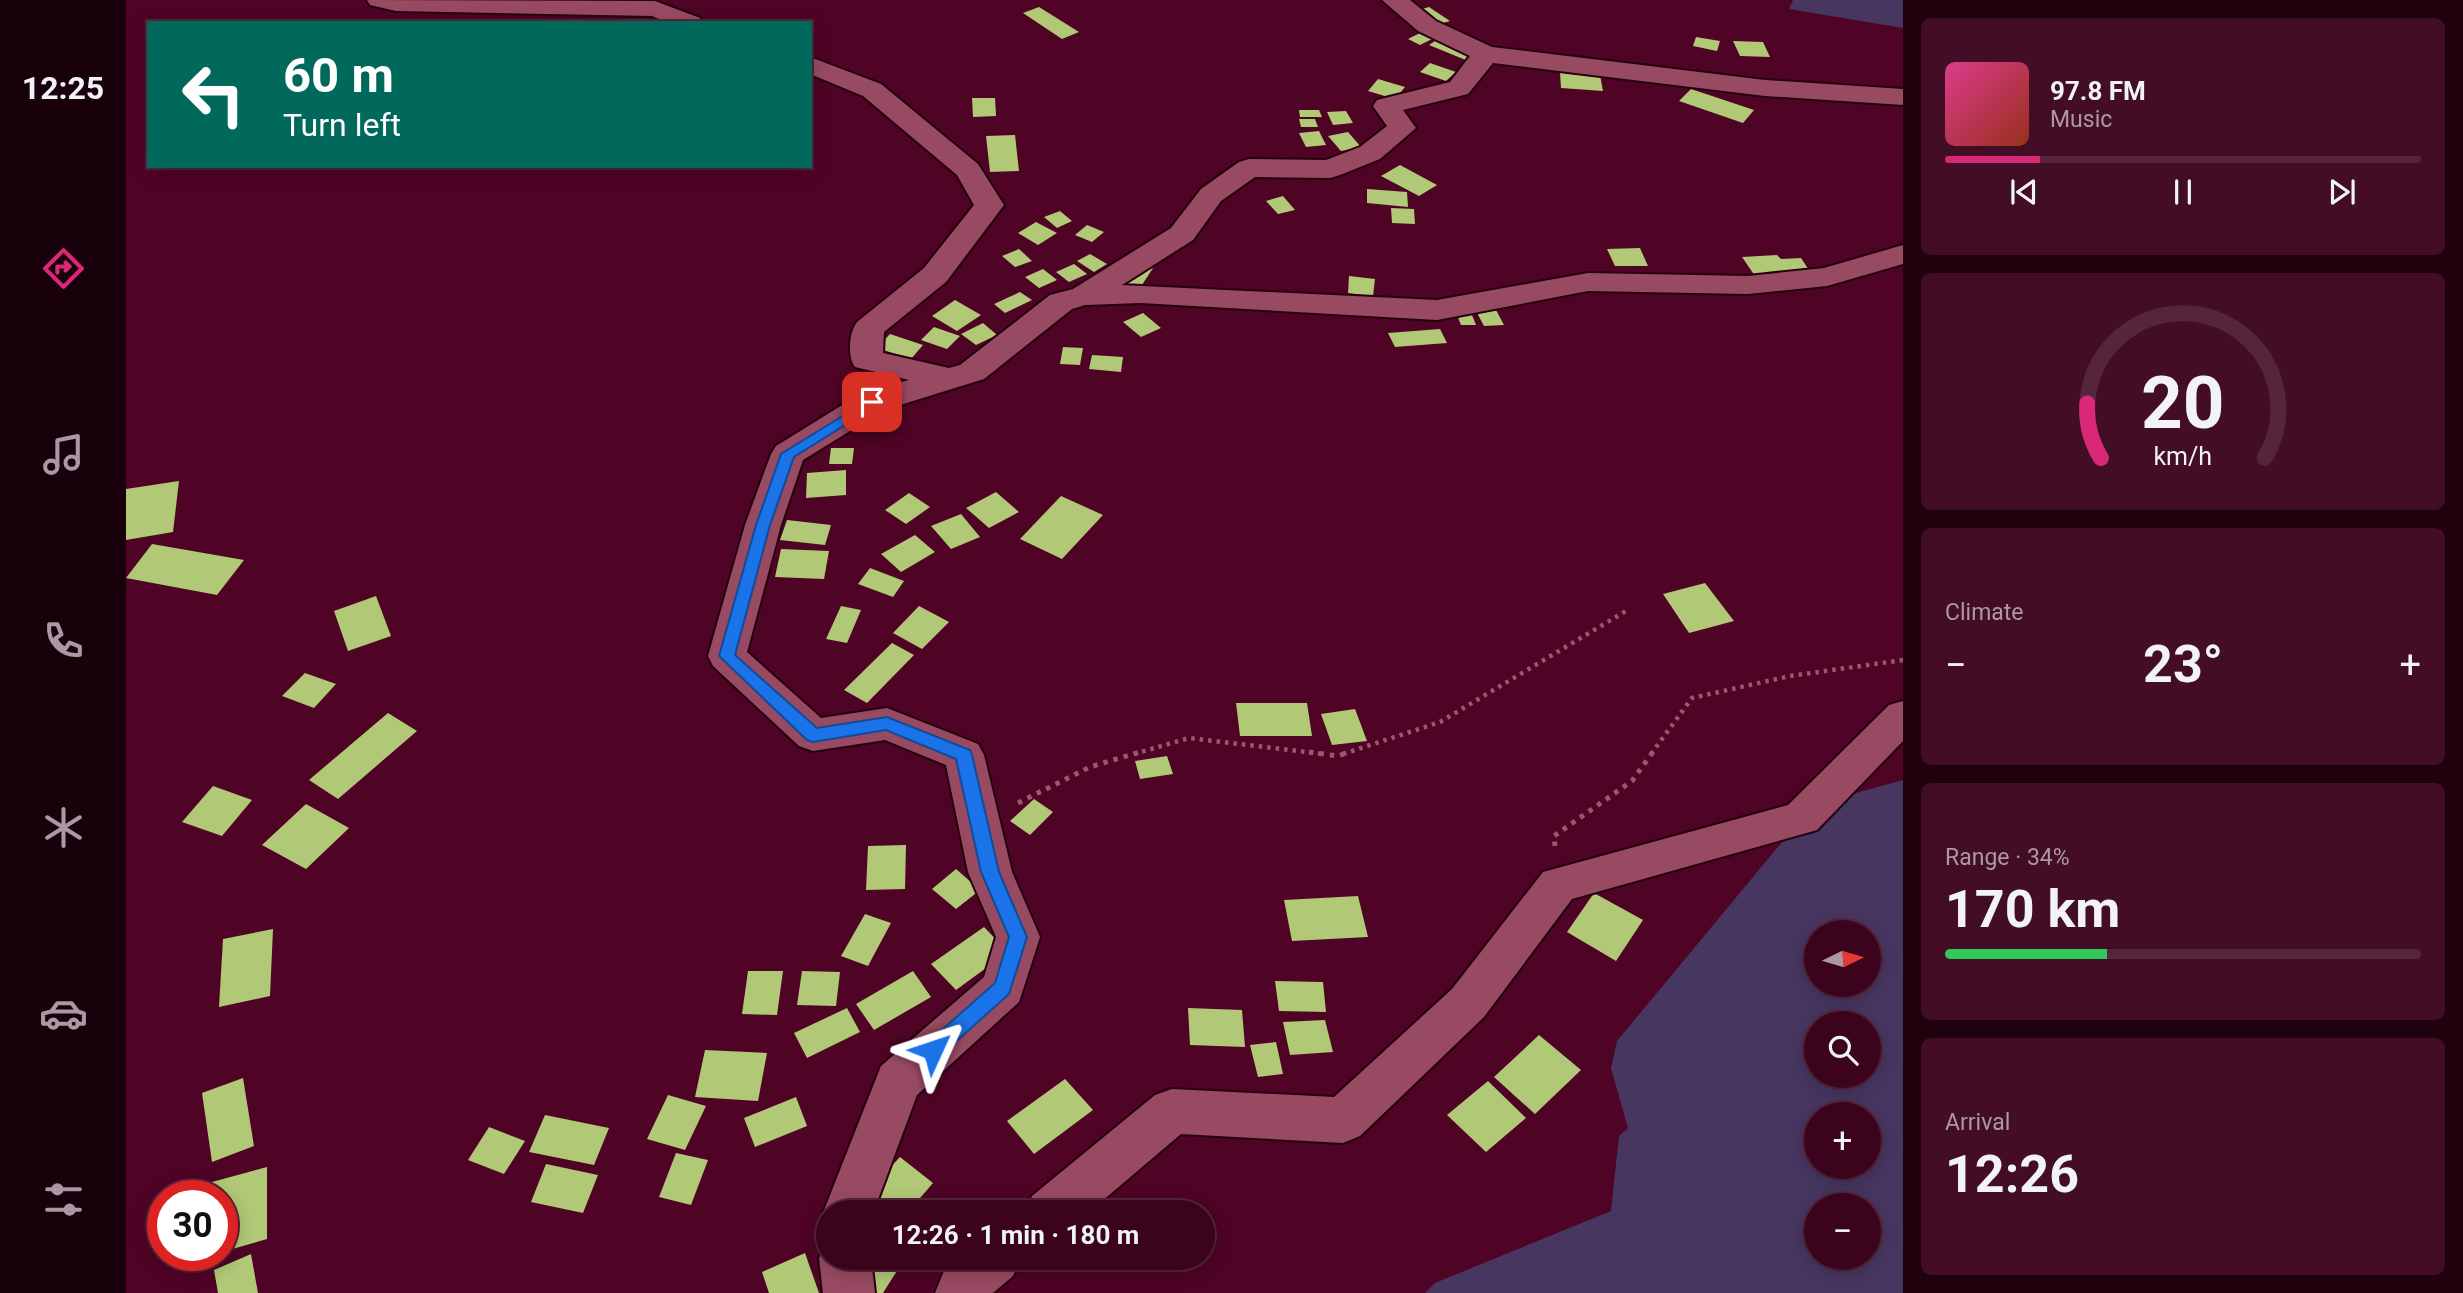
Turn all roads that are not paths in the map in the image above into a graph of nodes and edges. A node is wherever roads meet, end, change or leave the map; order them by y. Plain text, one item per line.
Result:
1 (379, 0) edge
2 (1394, 0) edge
3 (686, 21) edge
4 (1486, 54) junction
5 (812, 66) edge
6 (1903, 97) edge
7 (1903, 254) edge
8 (1084, 296) junction
9 (950, 379) junction
10 (1903, 716) edge
11 (853, 1200) edge
12 (1066, 1200) edge
13 (846, 1270) edge
14 (981, 1270) edge
15 (849, 1293) edge
16 (961, 1293) edge

1 - 3 street
2 - 4 street
4 - 6 street
4 - 8 street
5 - 9 street
7 - 8 street
8 - 9 street
9 - 11 street
10 - 12 street
13 - 15 street
14 - 16 street

